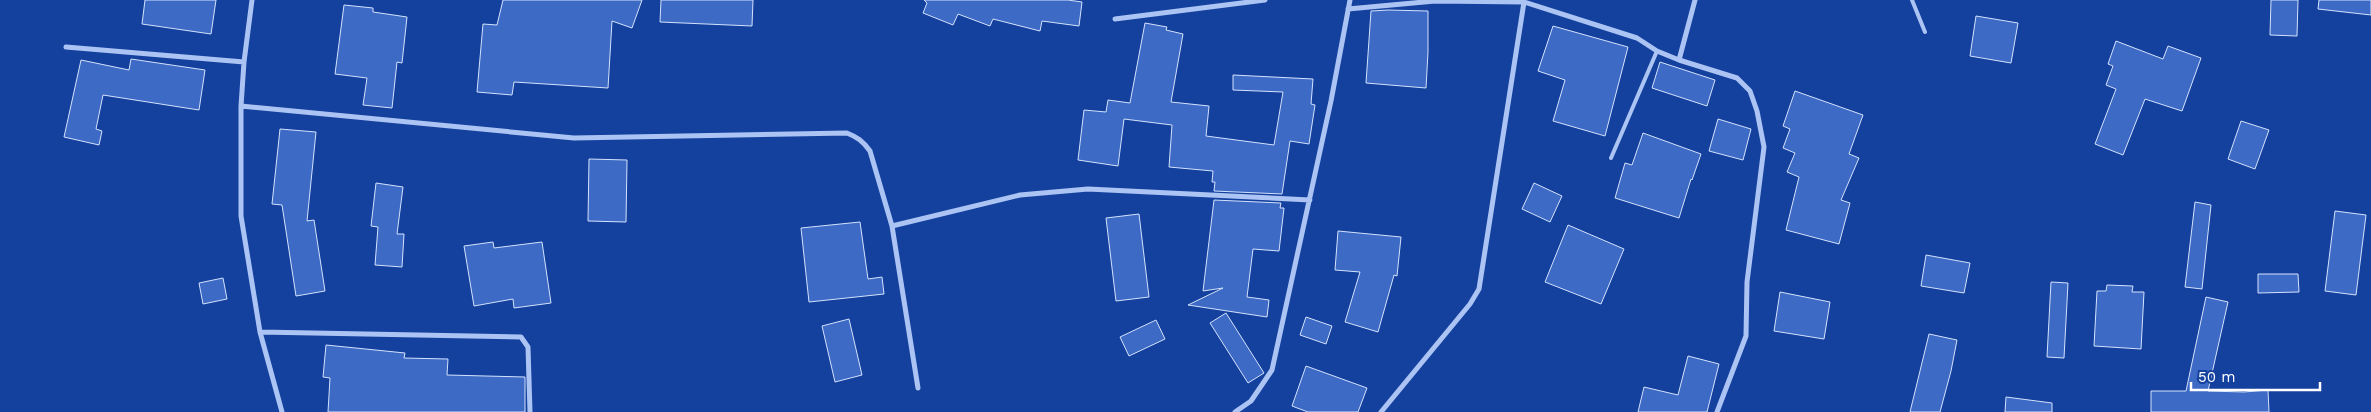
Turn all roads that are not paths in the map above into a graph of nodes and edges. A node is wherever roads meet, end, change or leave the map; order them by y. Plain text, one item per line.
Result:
1 (252, 0) edge
2 (1265, 0) edge
3 (1350, 0) edge
4 (1695, 0) edge
5 (1912, 0) edge
6 (1460, 1) edge
7 (1524, 2) junction
8 (1348, 9) junction
9 (1115, 19) dead end
10 (1925, 32) dead end
11 (66, 46) dead end
12 (1657, 51) junction
13 (1679, 60) junction
14 (244, 62) junction
15 (241, 106) junction
16 (1611, 158) dead end
17 (1310, 200) junction
18 (892, 226) junction
19 (260, 332) junction
20 (918, 388) dead end
21 (282, 412) edge
22 (530, 412) edge
23 (1235, 412) edge
24 (1381, 412) edge
25 (1716, 412) edge

1 - 14 street
2 - 9 street
3 - 8 street
4 - 13 street
5 - 10 lane
6 - 7 street
6 - 8 street
7 - 12 street
7 - 24 street
8 - 17 street
11 - 14 street
12 - 13 street
12 - 16 lane
13 - 25 street
14 - 15 street
15 - 18 street
15 - 19 street
17 - 18 street
17 - 23 street
18 - 20 street
19 - 21 street
19 - 22 street

